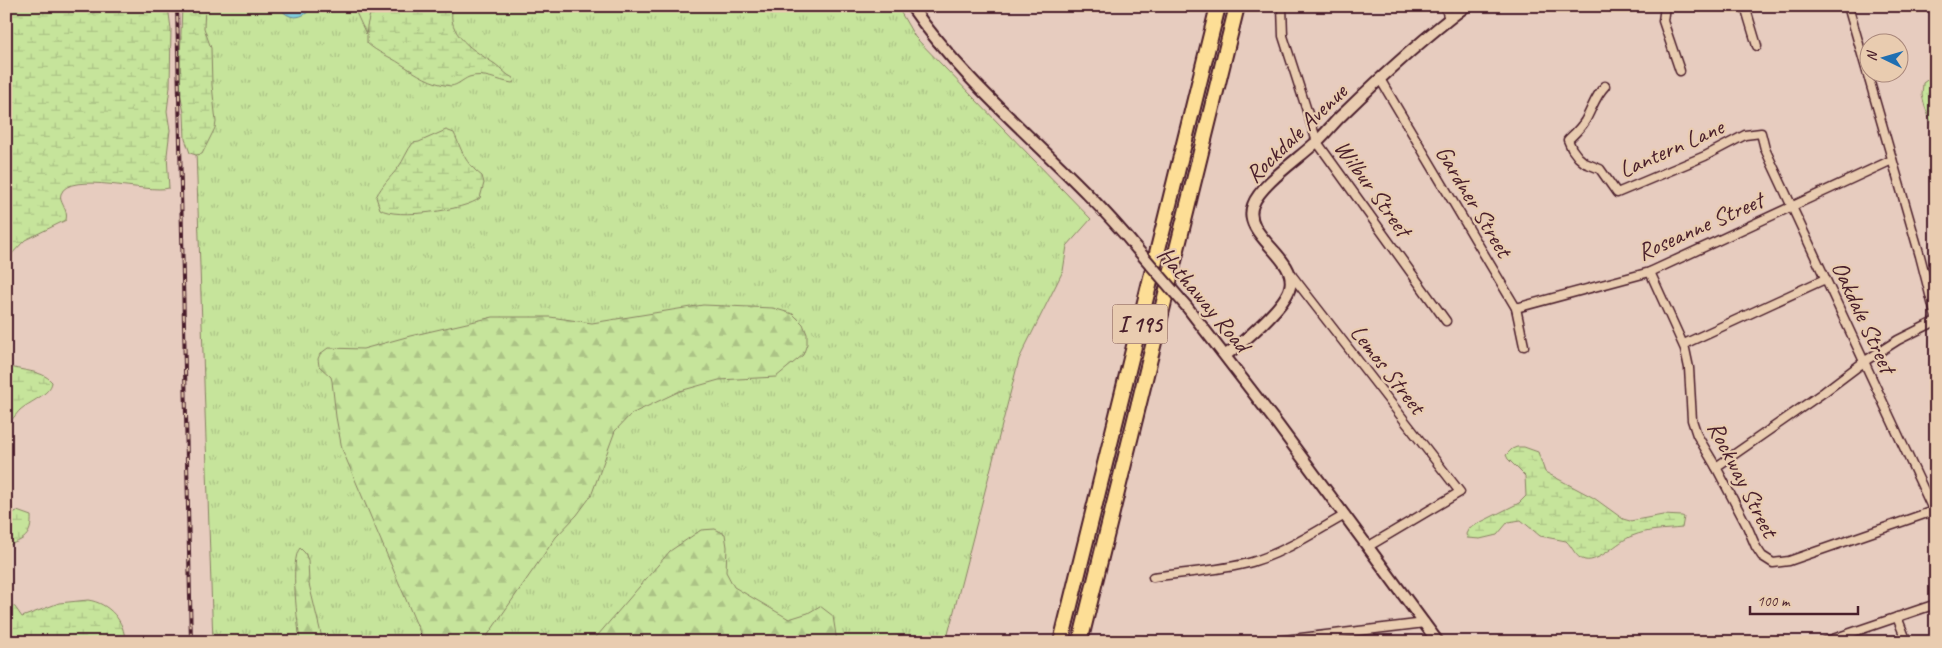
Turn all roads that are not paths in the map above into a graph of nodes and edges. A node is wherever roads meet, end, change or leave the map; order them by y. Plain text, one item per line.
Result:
1 (911, 6) edge
2 (1217, 6) edge
3 (1237, 6) edge
4 (1282, 6) edge
5 (1445, 6) edge
6 (1466, 6) edge
7 (1665, 6) edge
8 (1745, 6) edge
9 (1848, 6) edge
10 (1449, 19) junction
11 (1757, 46) dead end
12 (1680, 71) dead end
13 (1380, 79) junction
14 (1605, 86) dead end
15 (1761, 133) joint
16 (1317, 142) junction
17 (1892, 160) junction
18 (1792, 205) junction
19 (1287, 269) junction
20 (1650, 272) junction
21 (1825, 279) junction
22 (1516, 308) junction
23 (1936, 320) edge
24 (1446, 321) dead end
25 (1684, 344) junction
26 (1524, 346) dead end
27 (1226, 355) junction
28 (1865, 361) junction
29 (1716, 467) junction
30 (1935, 512) edge
31 (1345, 515) junction
32 (1369, 546) junction
33 (1153, 577) dead end
34 (1936, 604) edge
35 (1897, 617) junction
36 (1425, 623) junction
37 (1061, 642) edge
38 (1080, 642) edge
39 (1268, 642) edge
40 (1438, 642) edge
41 (1824, 642) edge
42 (1907, 642) edge

1 - 27 main road, Hathaway Road, bridge
2 - 37 highway, I 195
3 - 38 highway, I 195
4 - 16 street, Wilbur Street
5 - 10 street
6 - 10 main road, Rockdale Avenue
7 - 12 street
8 - 11 street
9 - 17 street
10 - 13 main road, Rockdale Avenue
13 - 16 main road, Rockdale Avenue
13 - 22 street, Gardner Street
14 - 15 street, Lantern Lane
15 - 18 street, Oakdale Street
16 - 19 main road, Rockdale Avenue
16 - 24 street, Wilbur Street
17 - 18 street, Roseanne Street
17 - 23 street
18 - 20 street, Roseanne Street
18 - 21 street, Oakdale Street
19 - 27 main road
19 - 32 street, Lemos Street
20 - 22 street, Roseanne Street
20 - 25 street, Rockway Street
21 - 25 street
21 - 28 street, Oakdale Street
22 - 26 street, Gardner Street
23 - 28 street
25 - 29 street, Rockway Street
27 - 31 main road, Hathaway Road
28 - 29 street
28 - 30 street, Oakdale Street
29 - 30 street, Rockway Street
31 - 32 main road, Hathaway Road
31 - 33 street
32 - 36 main road, Hathaway Road
34 - 35 street
35 - 41 street
35 - 42 street
36 - 39 street
36 - 40 main road, Hathaway Road

